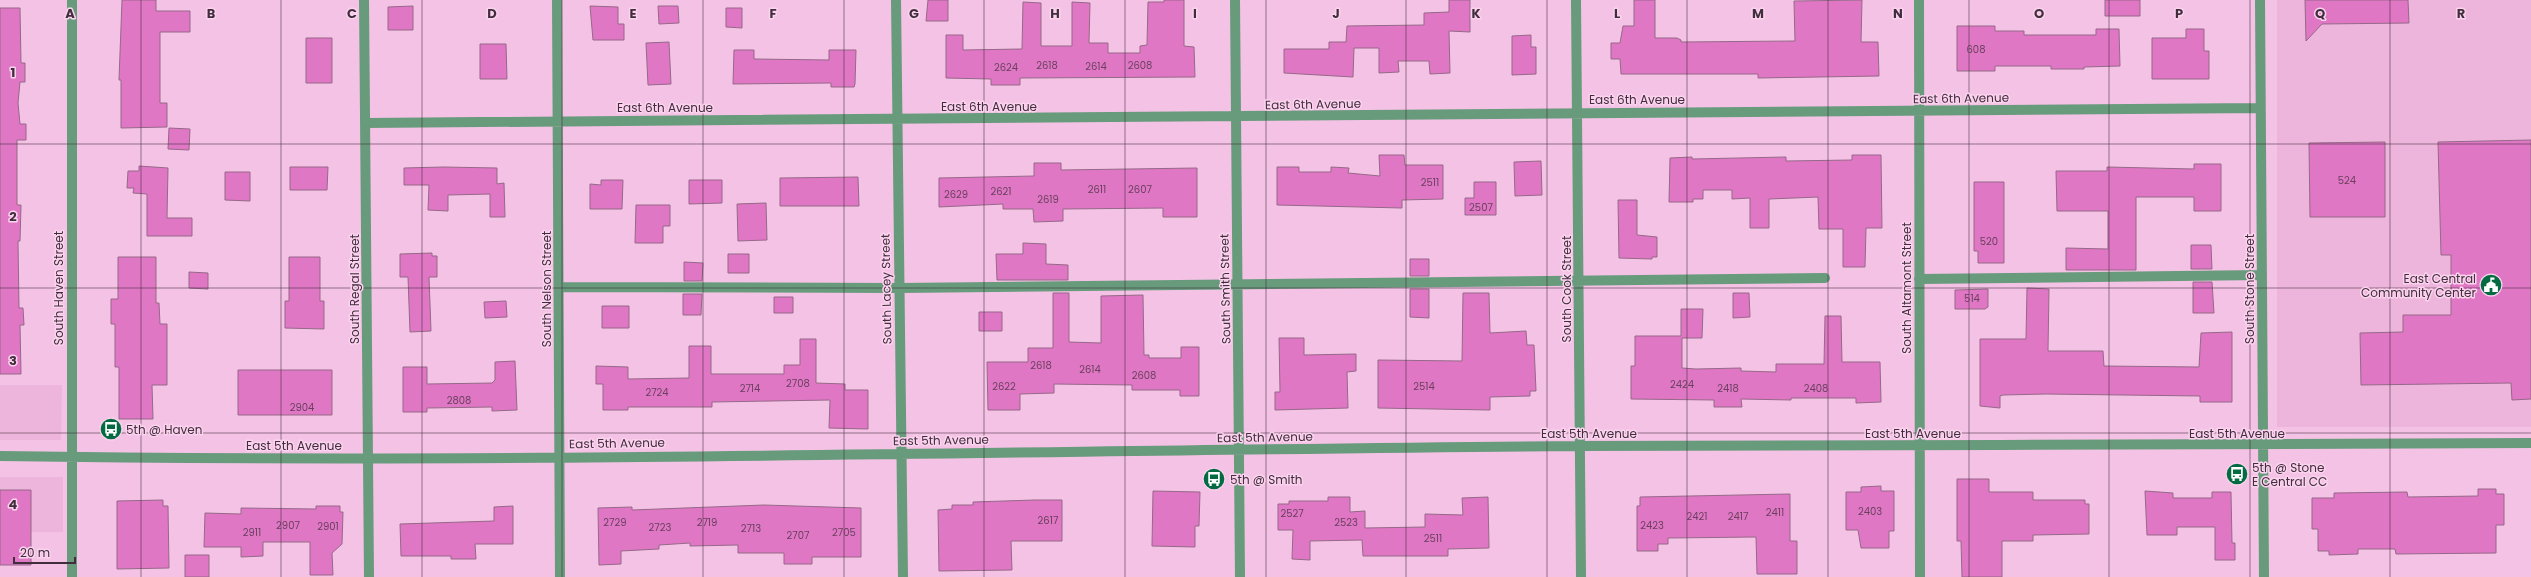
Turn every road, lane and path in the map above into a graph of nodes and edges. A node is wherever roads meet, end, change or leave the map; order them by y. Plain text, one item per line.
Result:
1 (72, 0) edge
2 (364, 0) edge
3 (557, 0) edge
4 (896, 0) edge
5 (1235, 0) edge
6 (1576, 0) edge
7 (1919, 0) edge
8 (2260, 0) edge
9 (2260, 108) junction
10 (1578, 112) junction
11 (1919, 112) junction
12 (1236, 118) junction
13 (897, 119) junction
14 (558, 120) junction
15 (366, 123) junction
16 (2262, 274) junction
17 (1825, 278) dead end
18 (1579, 279) junction
19 (1919, 279) junction
20 (1238, 284) junction
21 (559, 287) junction
22 (899, 288) junction
23 (2531, 443) edge
24 (1580, 446) junction
25 (1919, 446) junction
26 (2262, 446) junction
27 (1240, 450) junction
28 (901, 453) junction
29 (0, 456) edge
30 (71, 457) junction
31 (559, 457) junction
32 (368, 458) junction
33 (72, 577) edge
34 (369, 577) edge
35 (560, 577) edge
36 (902, 577) edge
37 (1240, 577) edge
38 (1581, 577) edge
39 (1920, 577) edge
40 (2264, 577) edge

1 - 30 street, South Haven Street
2 - 15 street, South Regal Street
3 - 14 street, South Nelson Street
4 - 13 street, South Lacey Street
5 - 12 street, South Smith Street
6 - 10 street, South Cook Street
7 - 11 street, South Altamont Street
8 - 9 street, South Stone Street
9 - 11 street, East 6th Avenue
9 - 16 street, South Stone Street
10 - 11 street, East 6th Avenue
10 - 12 street, East 6th Avenue
10 - 18 street, South Cook Street
11 - 19 street, South Altamont Street
12 - 13 street, East 6th Avenue
12 - 20 street, South Smith Street
13 - 14 street, East 6th Avenue
13 - 22 street, South Lacey Street
14 - 15 street, East 6th Avenue
14 - 21 street, South Nelson Street
15 - 32 street, South Regal Street
16 - 19 street
16 - 26 street, South Stone Street
17 - 18 street
18 - 20 street
18 - 24 street, South Cook Street
19 - 25 street, South Altamont Street
20 - 22 street
20 - 27 street, South Smith Street
21 - 22 street
21 - 31 street, South Nelson Street
22 - 28 street, South Lacey Street
23 - 26 street, East 5th Avenue
24 - 25 street, East 5th Avenue
24 - 27 street, East 5th Avenue
24 - 38 street, South Cook Street
25 - 26 street, East 5th Avenue
25 - 39 street, South Altamont Street
26 - 40 street, South Stone Street
27 - 28 street, East 5th Avenue
27 - 37 street, South Smith Street
28 - 31 street, East 5th Avenue
28 - 36 street, South Lacey Street
29 - 30 street, East 5th Avenue
30 - 32 street, East 5th Avenue
30 - 33 street, South Haven Street
31 - 32 street, East 5th Avenue
31 - 35 street, South Nelson Street
32 - 34 street, South Regal Street

